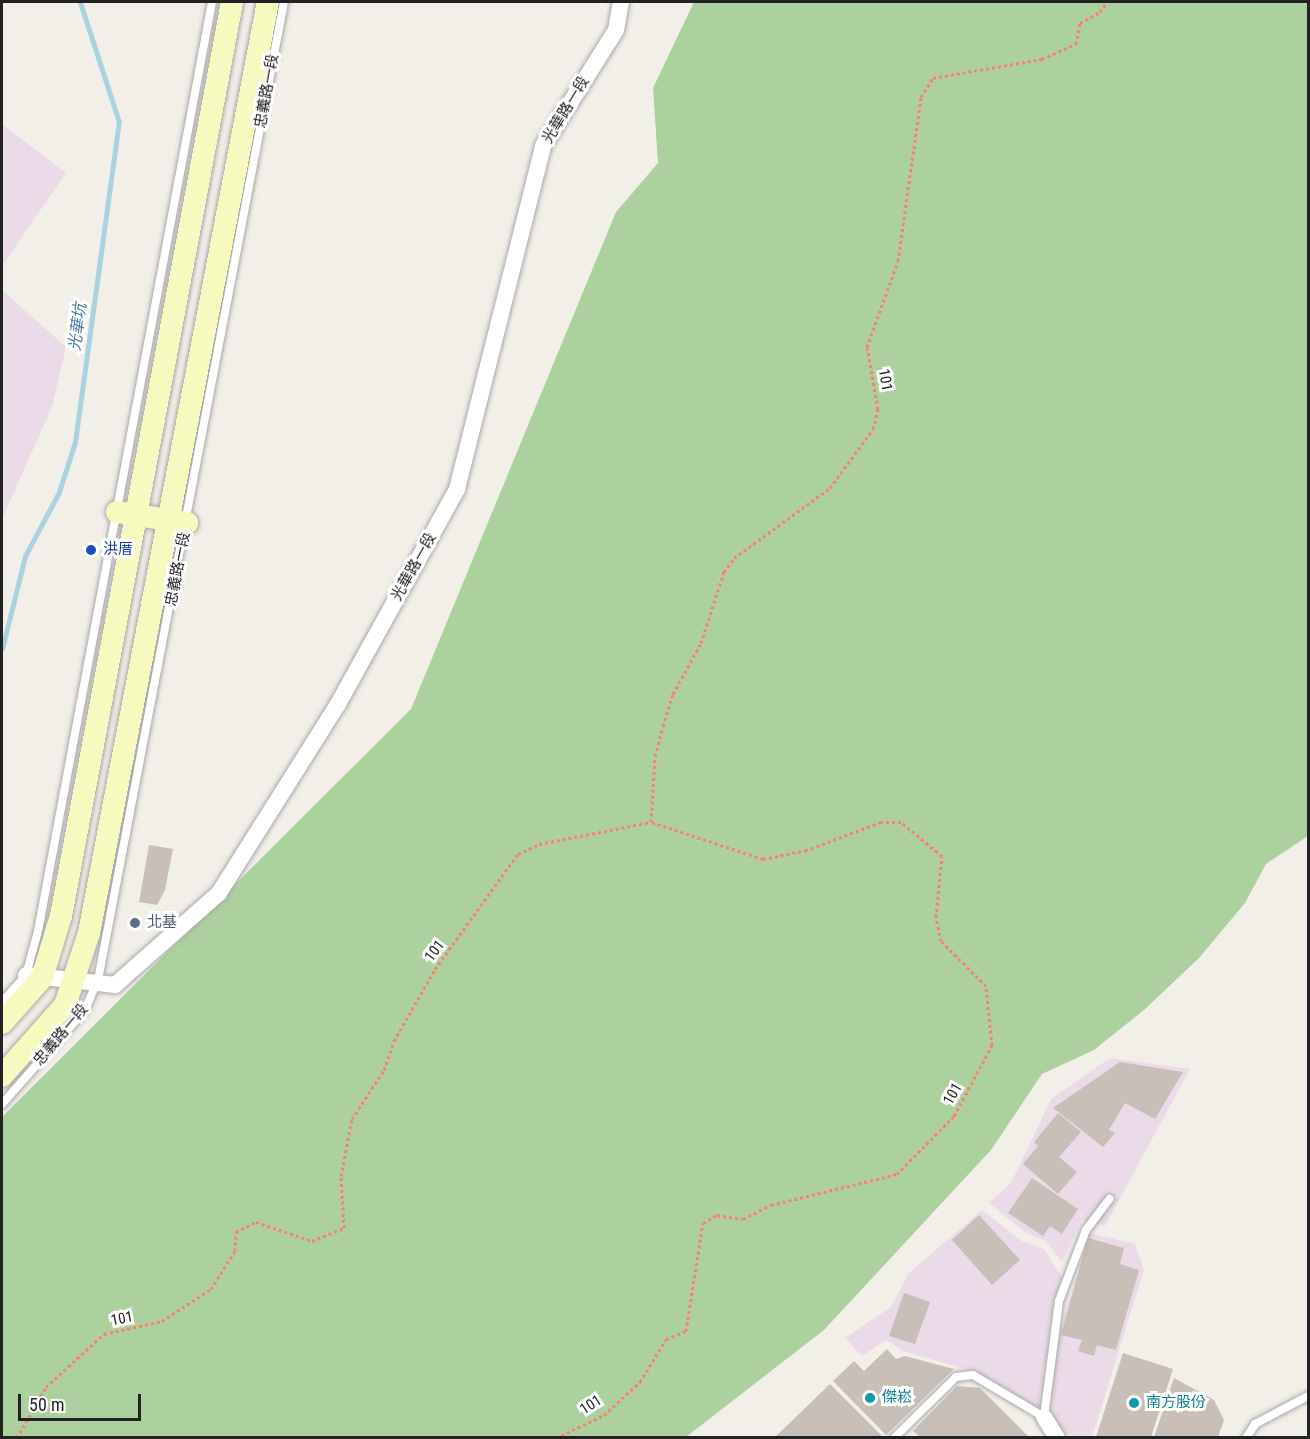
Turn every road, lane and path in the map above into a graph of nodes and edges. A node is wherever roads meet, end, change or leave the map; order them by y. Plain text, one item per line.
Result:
1 (212, 2) edge
2 (232, 2) edge
3 (268, 2) edge
4 (284, 2) edge
5 (621, 2) edge
6 (1107, 2) edge
7 (127, 514) junction
8 (178, 522) junction
9 (651, 822) junction
10 (34, 976) junction
11 (88, 980) junction
12 (2, 1002) edge
13 (2, 1023) edge
14 (2, 1076) edge
15 (2, 1104) edge
16 (1109, 1199) dead end
17 (1308, 1396) edge
18 (1044, 1418) junction
19 (17, 1437) edge
20 (556, 1437) edge
21 (894, 1437) edge
22 (1057, 1437) edge
23 (1246, 1437) edge

1 - 7 lane
2 - 7 main road
3 - 8 main road, 忠義路一段
4 - 8 lane, 忠義路一段
5 - 11 street, 光華路一段
6 - 9 path, 101
7 - 8 main road
7 - 10 main road
8 - 11 main road, 忠義路一段
9 - 19 path, 101
9 - 20 path, 101
10 - 11 street, 光華路一段
10 - 12 lane
10 - 13 main road
11 - 14 main road, 忠義路一段
11 - 15 lane, 忠義路一段
16 - 18 lane
17 - 23 lane
18 - 21 lane
18 - 22 street

